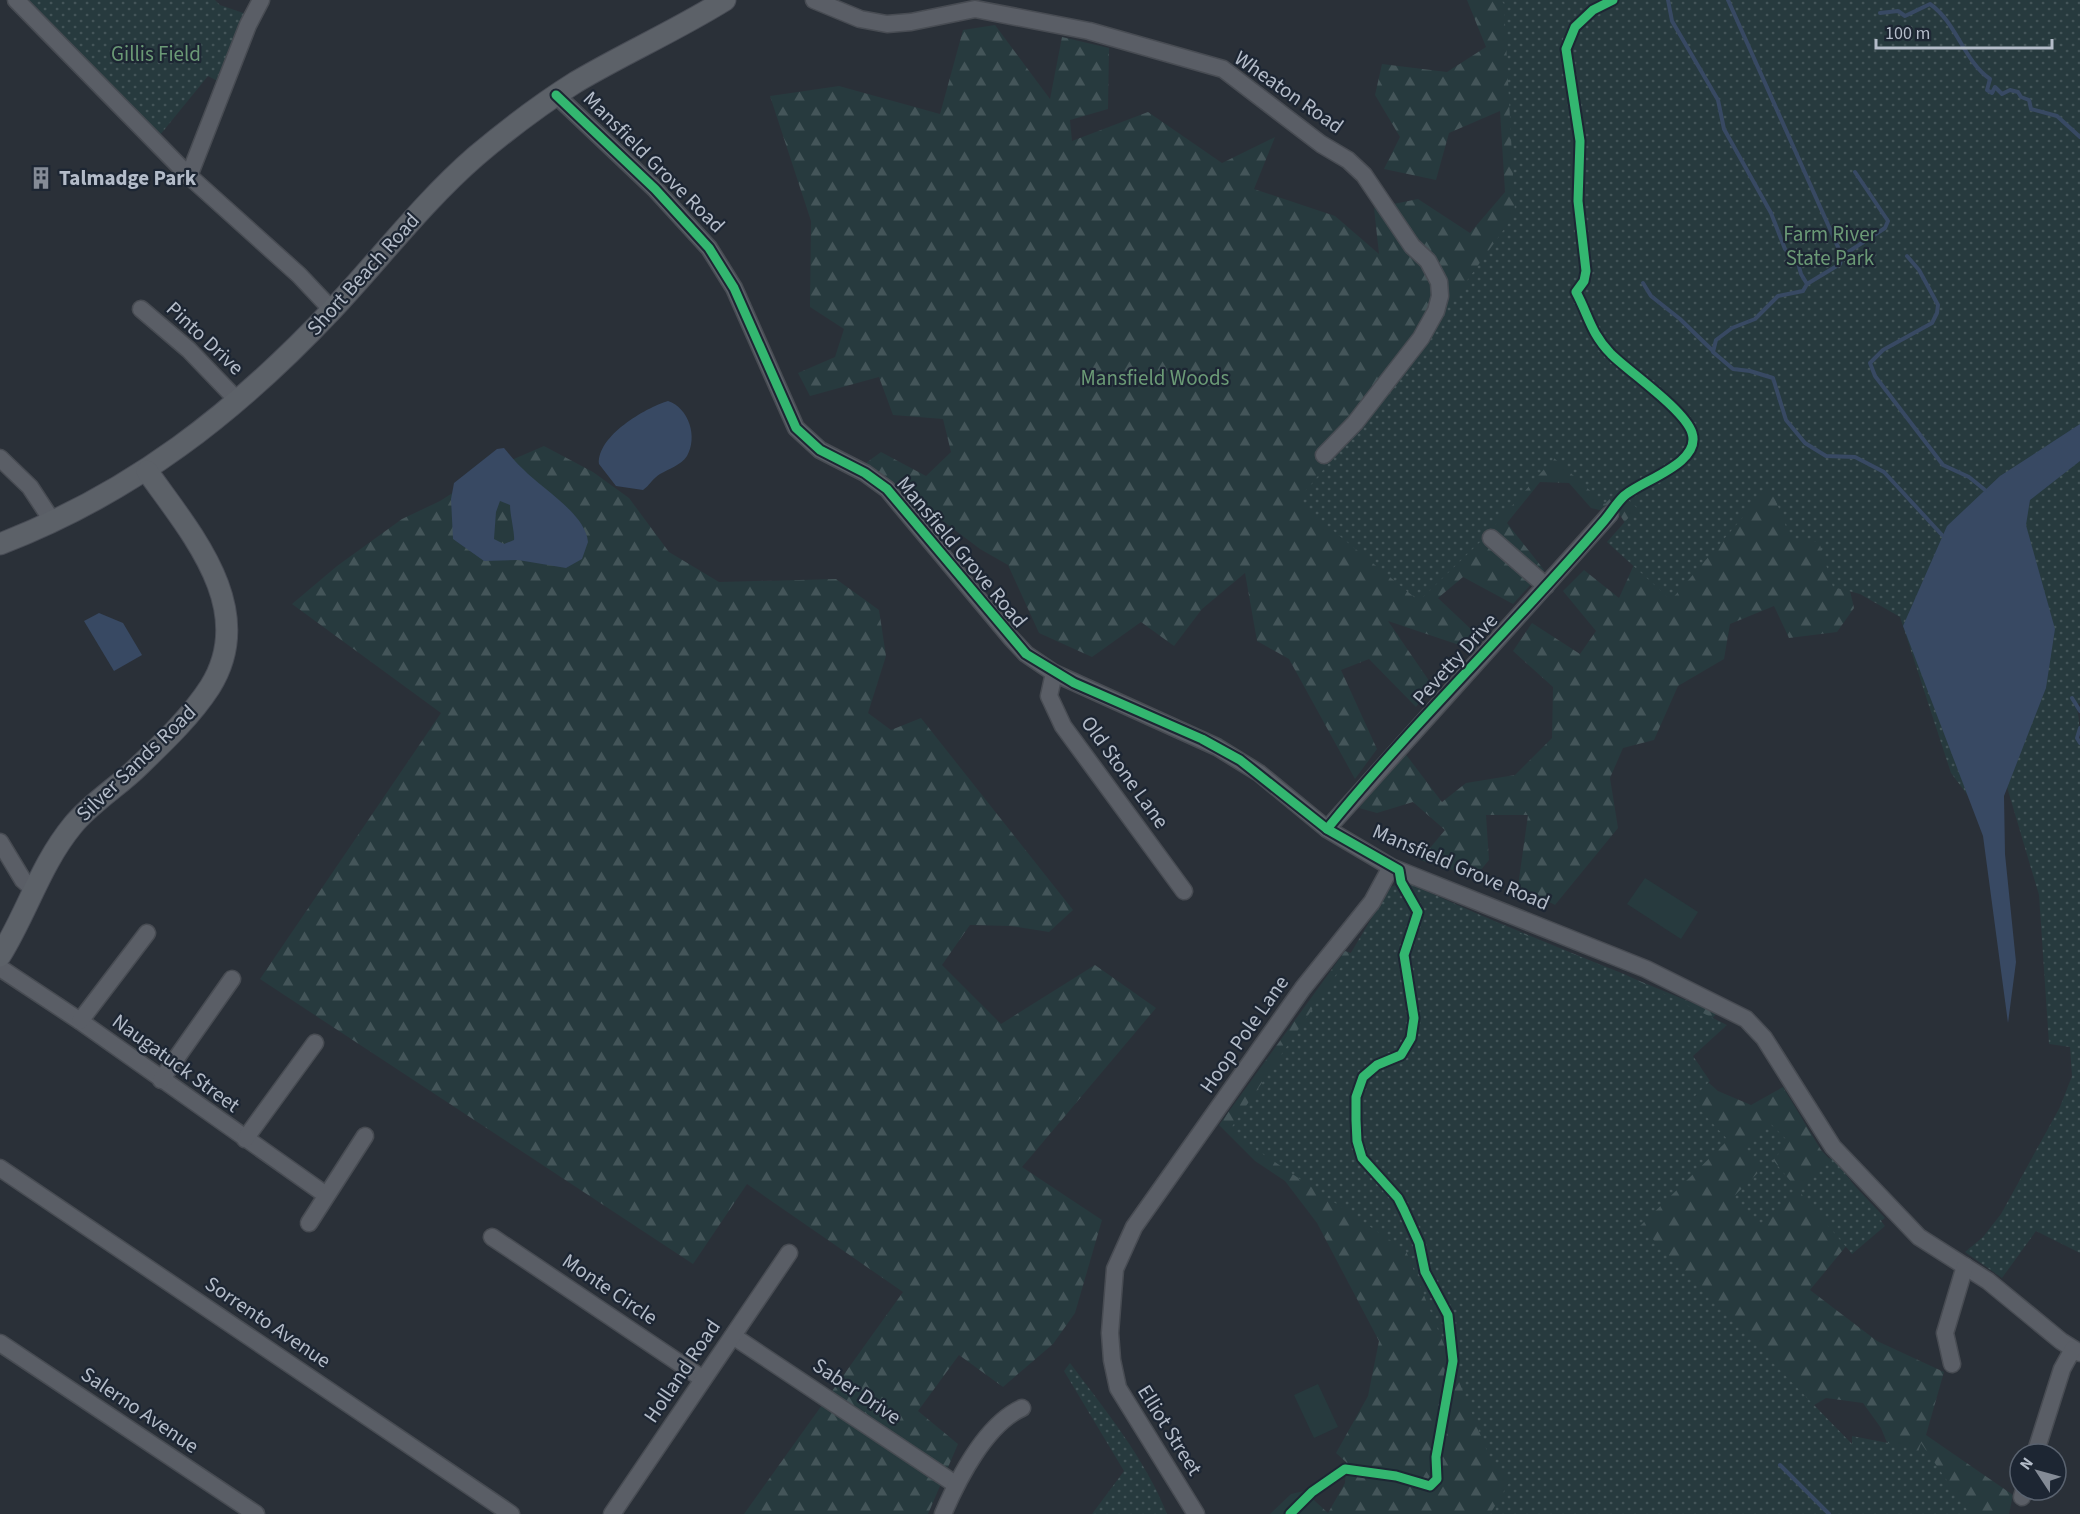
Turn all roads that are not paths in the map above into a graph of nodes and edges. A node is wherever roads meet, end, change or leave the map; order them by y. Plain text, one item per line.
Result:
1 (16, 0) edge
2 (261, 0) edge
3 (725, 0) edge
4 (814, 0) edge
5 (556, 95) junction
6 (189, 176) junction
7 (141, 309) dead end
8 (332, 310) junction
9 (238, 401) junction
10 (1324, 455) dead end
11 (0, 458) edge
12 (147, 471) junction
13 (1610, 514) dead end
14 (52, 522) junction
15 (1491, 538) dead end
16 (0, 544) edge
17 (1546, 586) junction
18 (1054, 673) junction
19 (1327, 829) junction
20 (0, 842) edge
21 (1391, 867) junction
22 (32, 888) junction
23 (1184, 891) dead end
24 (147, 933) dead end
25 (0, 956) edge
26 (0, 968) edge
27 (232, 979) dead end
28 (80, 1021) junction
29 (315, 1043) dead end
30 (161, 1080) junction
31 (365, 1136) dead end
32 (244, 1139) junction
33 (0, 1168) edge
34 (326, 1195) junction
35 (309, 1223) dead end
36 (1134, 1227) joint
37 (492, 1237) dead end
38 (789, 1254) dead end
39 (1965, 1266) junction
40 (733, 1335) junction
41 (0, 1343) edge
42 (2077, 1351) edge
43 (1952, 1364) dead end
44 (703, 1379) junction
45 (1022, 1408) dead end
46 (2039, 1442) edge
47 (956, 1485) junction
48 (256, 1514) edge
49 (511, 1514) edge
50 (612, 1514) edge
51 (943, 1514) edge
52 (1196, 1514) edge

1 - 6 street
2 - 6 street
3 - 5 main road, Short Beach Road
4 - 10 street, Wheaton Road
5 - 8 main road, Short Beach Road
5 - 18 street, Mansfield Grove Road
6 - 8 street
7 - 9 street, Pinto Drive
8 - 9 main road, Short Beach Road
9 - 12 main road, Short Beach Road
11 - 14 street
12 - 14 main road, Short Beach Road
12 - 22 main road, Silver Sands Road
13 - 17 street, Pevetty Drive
14 - 16 main road, Short Beach Road
15 - 17 street
17 - 19 street, Pevetty Drive
18 - 19 street, Mansfield Grove Road
18 - 23 street, Old Stone Lane
19 - 21 street, Mansfield Grove Road
20 - 22 street
21 - 36 street, Hoop Pole Lane
21 - 39 street, Mansfield Grove Road
22 - 25 main road, Silver Sands Road
24 - 28 street
26 - 28 street, Naugatuck Street
27 - 30 street
28 - 30 street, Naugatuck Street
29 - 32 street
30 - 32 street, Naugatuck Street
31 - 34 street
32 - 34 street, Naugatuck Street
33 - 49 street, Sorrento Avenue
34 - 35 street
36 - 52 street, Elliot Street
37 - 44 street, Monte Circle
38 - 40 street, Holland Road
39 - 42 street, Mansfield Grove Road
39 - 43 street
40 - 44 street, Holland Road
40 - 47 street, Saber Drive
41 - 48 street, Salerno Avenue
42 - 46 street
44 - 50 street, Holland Road
45 - 47 street
47 - 51 street

